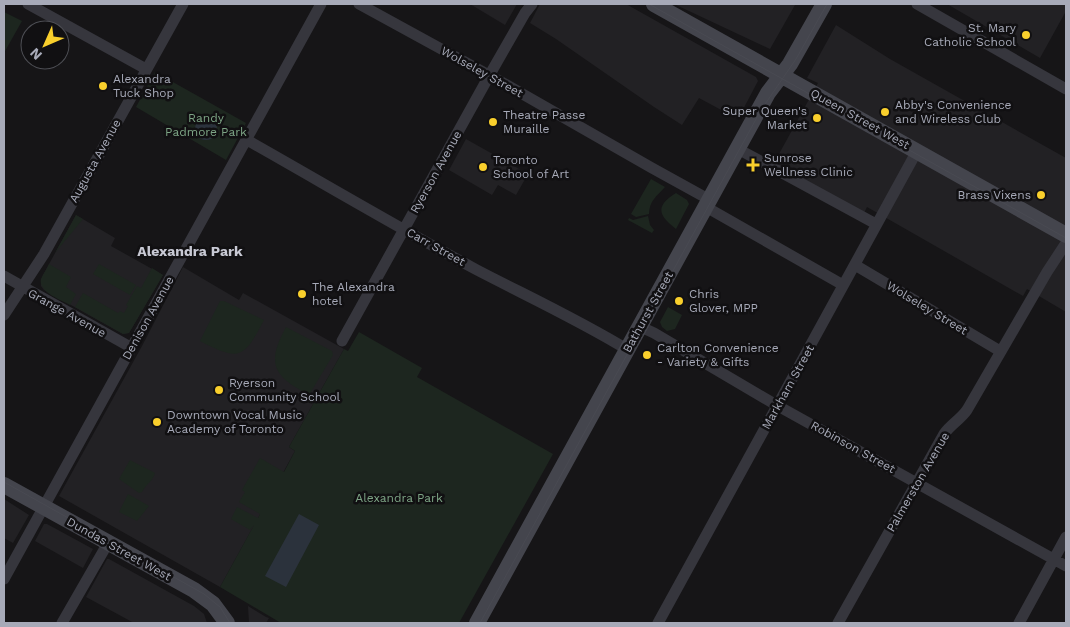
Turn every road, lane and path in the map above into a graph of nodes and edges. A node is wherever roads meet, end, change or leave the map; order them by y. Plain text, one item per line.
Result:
1 (28, 4) edge
2 (183, 4) edge
3 (321, 4) edge
4 (359, 4) edge
5 (532, 4) edge
6 (654, 4) edge
7 (824, 4) edge
8 (917, 4) edge
9 (146, 70) junction
10 (489, 76) junction
11 (781, 76) junction
12 (1066, 89) edge
13 (247, 140) junction
14 (738, 149) junction
15 (917, 151) junction
16 (708, 204) junction
17 (876, 224) junction
18 (404, 230) junction
19 (1066, 235) edge
20 (1066, 243) edge
21 (854, 265) junction
22 (4, 276) edge
23 (843, 285) junction
24 (22, 288) junction
25 (4, 315) edge
26 (640, 327) junction
27 (342, 341) dead end
28 (132, 348) junction
29 (628, 350) junction
30 (1000, 351) junction
31 (778, 406) junction
32 (916, 482) junction
33 (4, 485) edge
34 (44, 507) junction
35 (1066, 537) edge
36 (108, 542) junction
37 (1054, 559) junction
38 (1066, 566) edge
39 (4, 579) edge
40 (62, 623) edge
41 (227, 623) edge
42 (478, 623) edge
43 (658, 623) edge
44 (838, 623) edge
45 (1019, 623) edge

1 - 9 street
2 - 9 street, Augusta Avenue
3 - 13 street, Denison Avenue
4 - 10 street, Wolseley Street
5 - 10 street, Ryerson Avenue
6 - 11 main road, Queen Street West
7 - 11 main road, Bathurst Street
8 - 12 street
9 - 24 street, Augusta Avenue
10 - 16 street, Wolseley Street
10 - 18 street, Ryerson Avenue
11 - 14 main road, Bathurst Street
11 - 15 main road, Queen Street West
13 - 18 street, Carr Street
13 - 28 street, Denison Avenue
14 - 16 main road, Bathurst Street
14 - 17 street
15 - 17 street, Markham Street
15 - 19 main road, Queen Street West
16 - 23 street, Wolseley Street
16 - 26 main road, Bathurst Street
17 - 21 street, Markham Street
18 - 27 street, Ryerson Avenue
18 - 29 street, Carr Street
20 - 30 street, Palmerston Avenue
21 - 23 street, Markham Street
21 - 30 street, Wolseley Street
22 - 24 street, Grange Avenue
23 - 31 street, Markham Street
24 - 25 street, Augusta Avenue
24 - 28 street, Grange Avenue
26 - 29 main road, Bathurst Street
26 - 31 street, Robinson Street
28 - 34 street, Denison Avenue
29 - 42 main road, Bathurst Street
30 - 32 street, Palmerston Avenue
31 - 32 street, Robinson Street
31 - 43 street, Markham Street
32 - 37 street, Robinson Street
32 - 44 street, Palmerston Avenue
33 - 34 main road, Dundas Street West
34 - 36 main road, Dundas Street West
34 - 39 street, Denison Avenue
35 - 37 street
36 - 40 street
36 - 41 main road, Dundas Street West
37 - 38 street, Robinson Street
37 - 45 street

